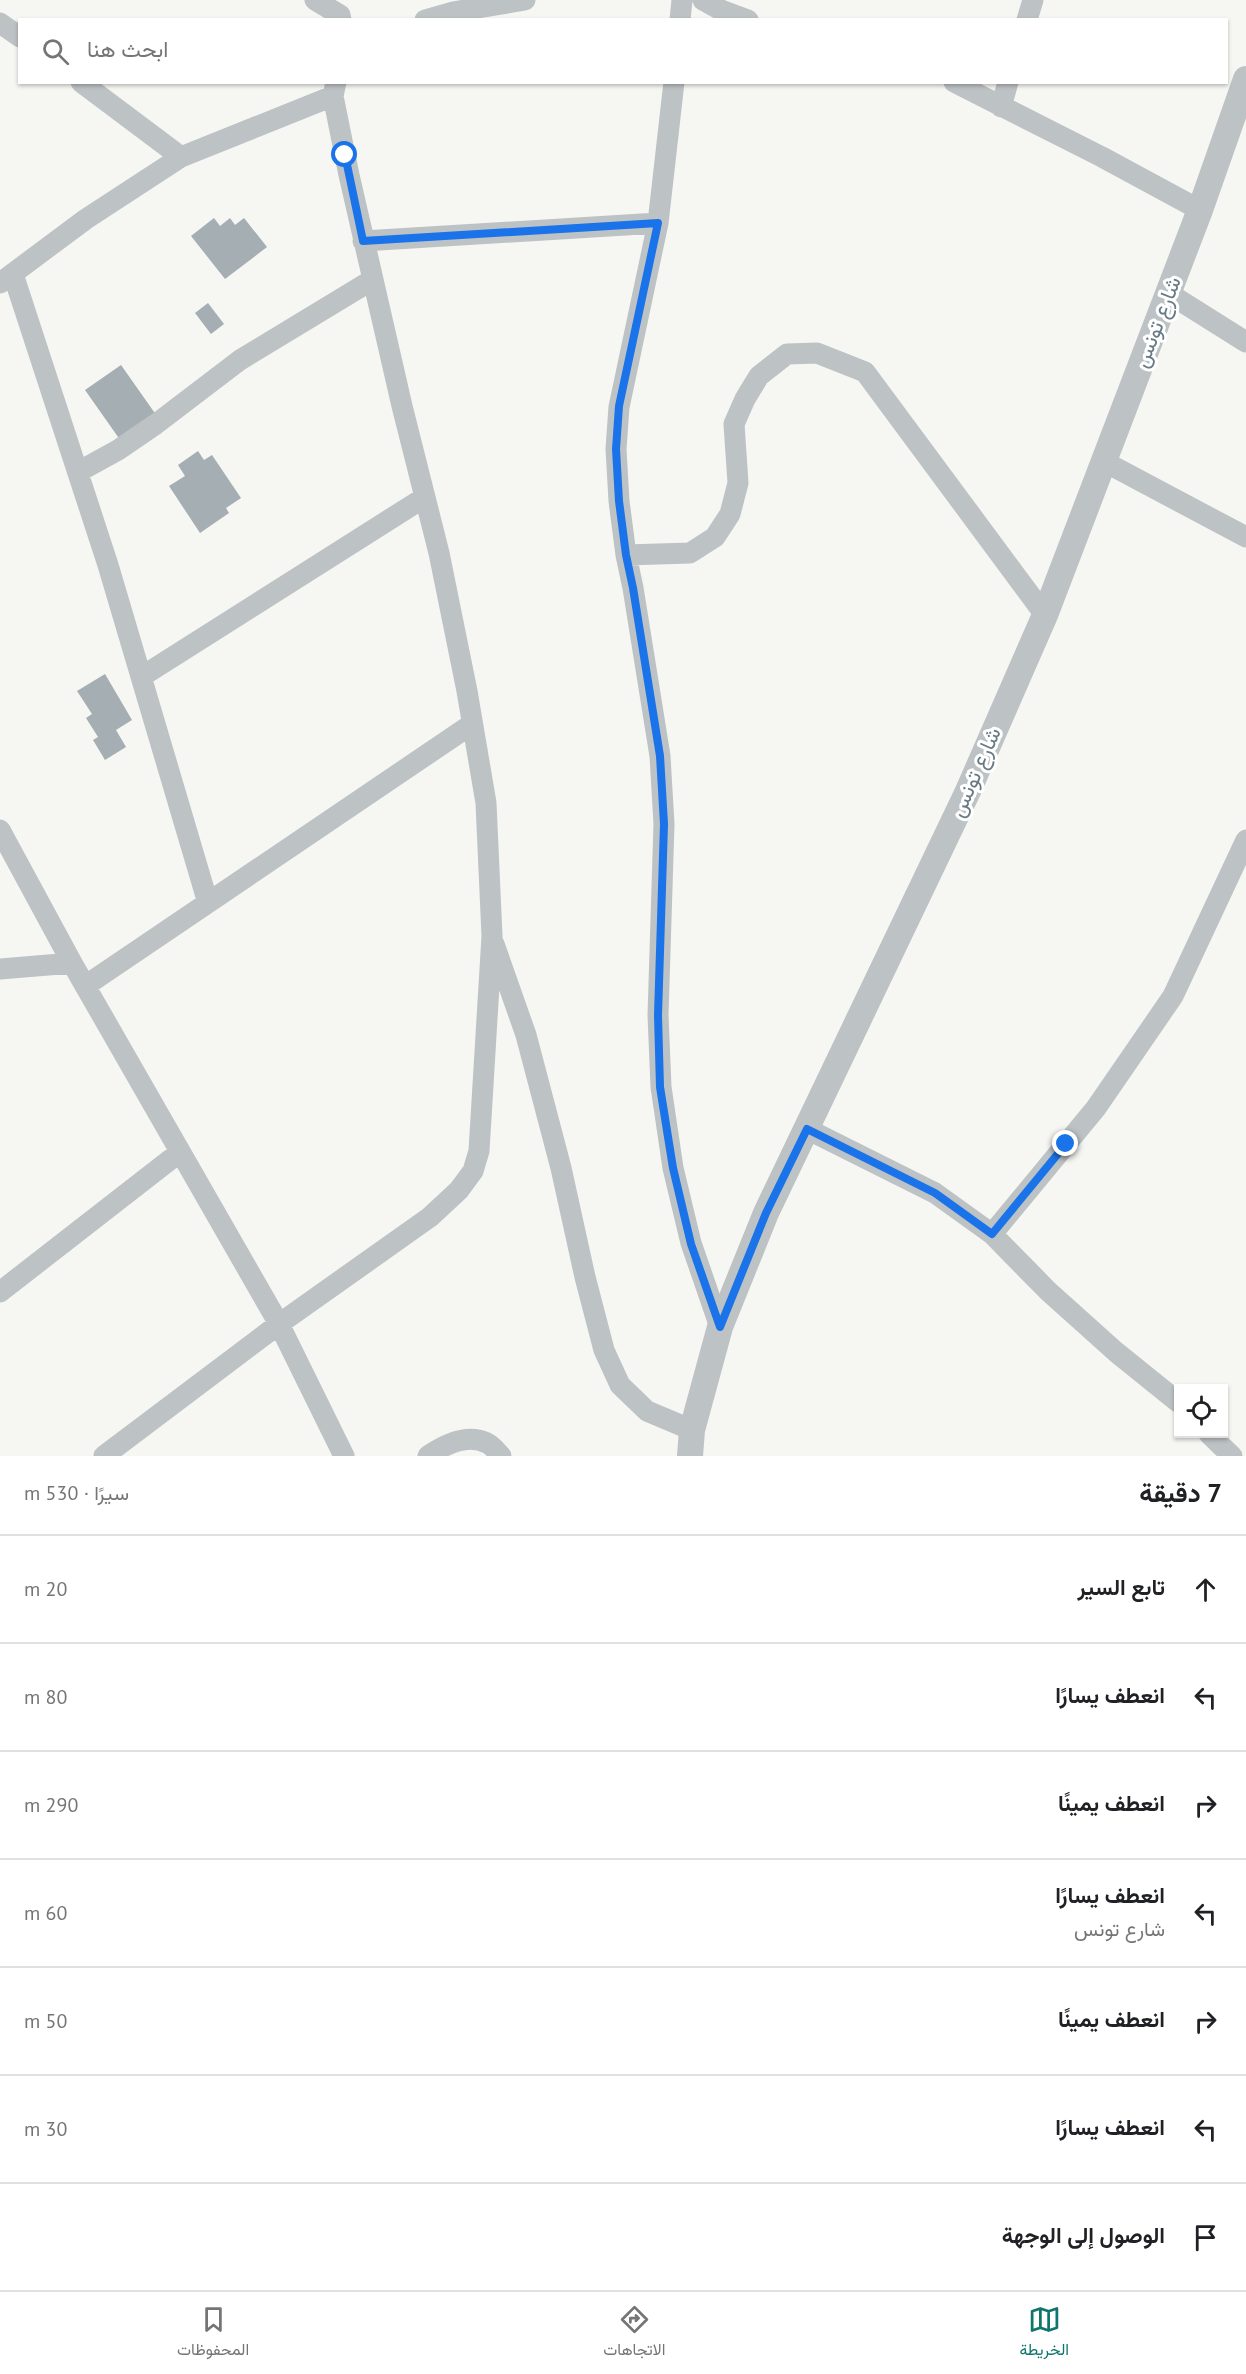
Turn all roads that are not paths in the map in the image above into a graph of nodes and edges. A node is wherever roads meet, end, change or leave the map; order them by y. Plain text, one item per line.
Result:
1 (315, 0) edge
2 (525, 0) edge
3 (682, 0) edge
4 (702, 0) edge
5 (1033, 0) edge
6 (340, 12) edge
7 (432, 18) edge
8 (680, 18) edge
9 (743, 18) edge
10 (1028, 18) edge
11 (0, 23) edge
12 (18, 36) edge
13 (1246, 79) edge
14 (84, 84) edge
15 (674, 84) edge
16 (958, 84) edge
17 (1007, 84) edge
18 (334, 89) edge
19 (1001, 107) junction
20 (181, 157) junction
21 (1200, 210) junction
22 (658, 223) junction
23 (363, 241) junction
24 (6, 278) edge
25 (372, 280) junction
26 (1168, 293) junction
27 (1246, 342) edge
28 (1103, 461) junction
29 (78, 472) junction
30 (425, 497) junction
31 (1246, 537) edge
32 (626, 555) junction
33 (1045, 615) junction
34 (141, 677) junction
35 (472, 724) junction
36 (0, 830) edge
37 (1246, 840) edge
38 (208, 903) junction
39 (492, 936) junction
40 (72, 963) junction
41 (0, 969) edge
42 (85, 986) junction
43 (807, 1129) junction
44 (180, 1152) junction
45 (992, 1234) junction
46 (0, 1292) edge
47 (279, 1324) junction
48 (720, 1327) junction
49 (1174, 1398) edge
50 (692, 1430) junction
51 (1213, 1438) edge
52 (104, 1456) edge
53 (344, 1456) edge
54 (428, 1456) edge
55 (501, 1456) edge
56 (690, 1456) edge
57 (1232, 1456) edge

1 - 6 street
2 - 7 street
3 - 8 street
4 - 9 street
5 - 10 street
11 - 12 street
13 - 21 street, شارع تونس
14 - 20 street
15 - 22 street
16 - 19 street
17 - 19 street
18 - 20 street
18 - 23 street
19 - 21 street
20 - 24 street
21 - 26 street, شارع تونس
22 - 23 street
22 - 32 street
23 - 25 street
24 - 29 street
25 - 29 street
25 - 30 street
26 - 27 street
26 - 28 street, شارع تونس
28 - 31 street
28 - 33 street, شارع تونس
29 - 34 street
30 - 34 street
30 - 35 street
32 - 33 street
32 - 48 street
33 - 43 street, شارع تونس
34 - 38 street
35 - 38 street
35 - 39 street
36 - 40 street
37 - 45 street
38 - 42 street
39 - 47 street
39 - 50 street
40 - 41 street
40 - 42 street
42 - 44 street
43 - 45 street
43 - 48 street, شارع تونس
44 - 46 street
44 - 47 street
45 - 49 street
47 - 52 street
47 - 53 street
48 - 50 street, شارع تونس
50 - 56 street, شارع تونس
51 - 57 street
54 - 55 street

